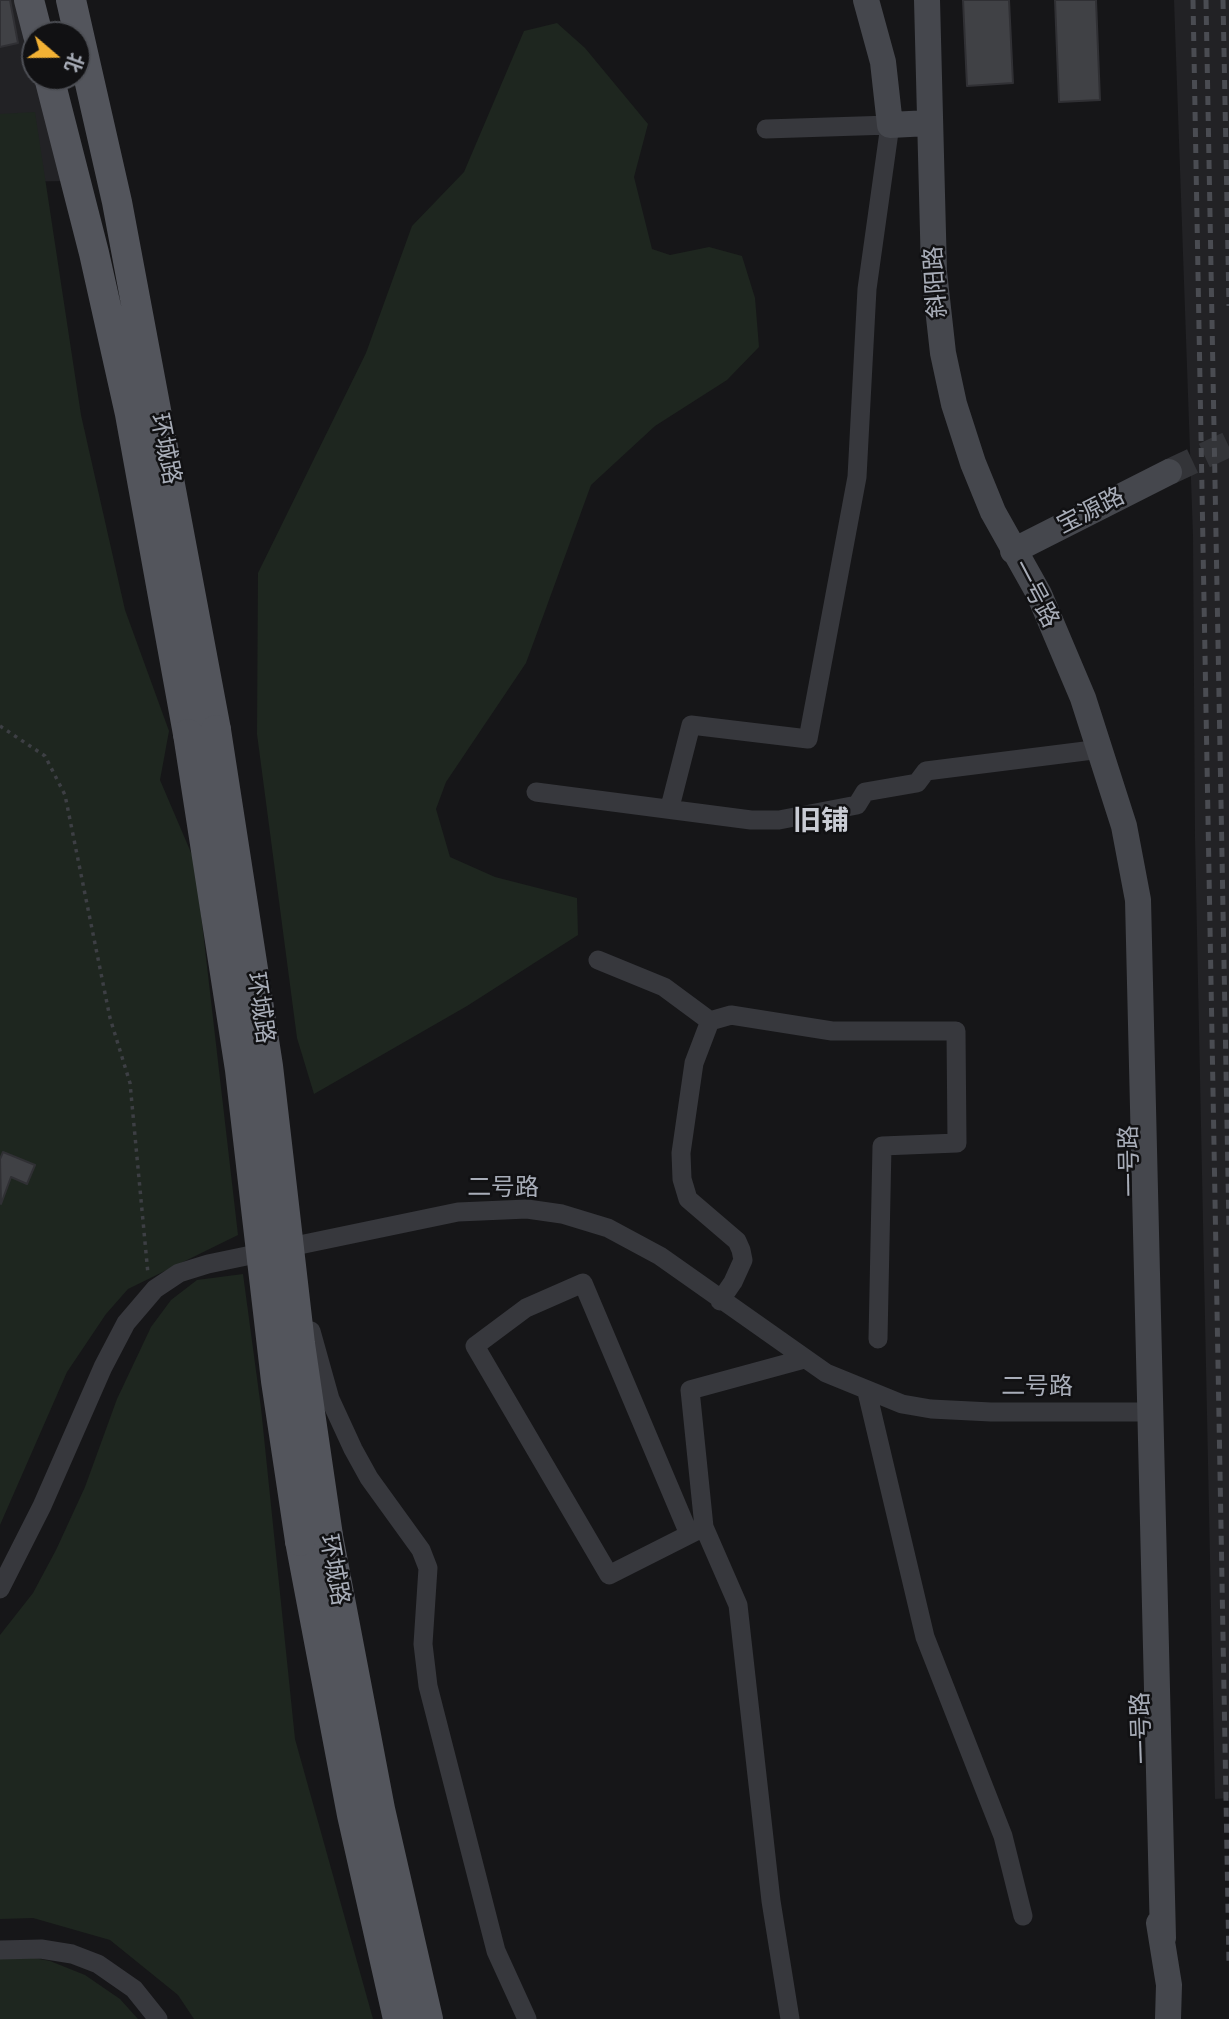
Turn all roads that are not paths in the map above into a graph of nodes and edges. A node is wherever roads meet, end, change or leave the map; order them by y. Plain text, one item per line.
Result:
1 (29, 0) edge
2 (71, 0) edge
3 (866, 0) edge
4 (927, 0) edge
5 (34, 21) edge
6 (53, 91) edge
7 (929, 123) junction
8 (890, 125) junction
9 (766, 129) dead end
10 (1170, 472) tunnel mouth
11 (1013, 551) junction
12 (202, 732) junction
13 (1094, 750) junction
14 (536, 792) dead end
15 (670, 807) junction
16 (598, 960) dead end
17 (710, 1021) junction
18 (296, 1244) junction
19 (720, 1301) junction
20 (878, 1339) dead end
21 (803, 1359) junction
22 (866, 1392) junction
23 (1141, 1412) junction
24 (697, 1531) junction
25 (314, 1538) junction
26 (0, 1589) edge
27 (1023, 1916) dead end
28 (0, 1950) edge
29 (158, 2019) edge
30 (398, 2019) edge
31 (428, 2019) edge
32 (527, 2019) edge
33 (790, 2019) edge
34 (1168, 2019) edge

1 - 5 main road
2 - 12 main road, 环城路
3 - 8 street
4 - 7 street, 斜阳路
6 - 12 main road, 环城路
7 - 8 street
7 - 11 street, 斜阳路
8 - 9 street
8 - 15 street
10 - 11 street, 宝源路
11 - 13 street, 一号路
12 - 25 main road, 环城路, bridge
13 - 15 street
13 - 23 street, 一号路
14 - 15 street
16 - 17 street
17 - 19 street
17 - 20 street
18 - 19 street, 二号路
18 - 26 street, 二号路
18 - 32 street
19 - 21 street, 二号路
21 - 22 street, 二号路
21 - 24 street
22 - 23 street, 二号路
22 - 27 street
23 - 34 street, 一号路
24 - 24 street
24 - 33 street
25 - 30 main road, 环城路
25 - 31 main road, 环城路
28 - 29 street

